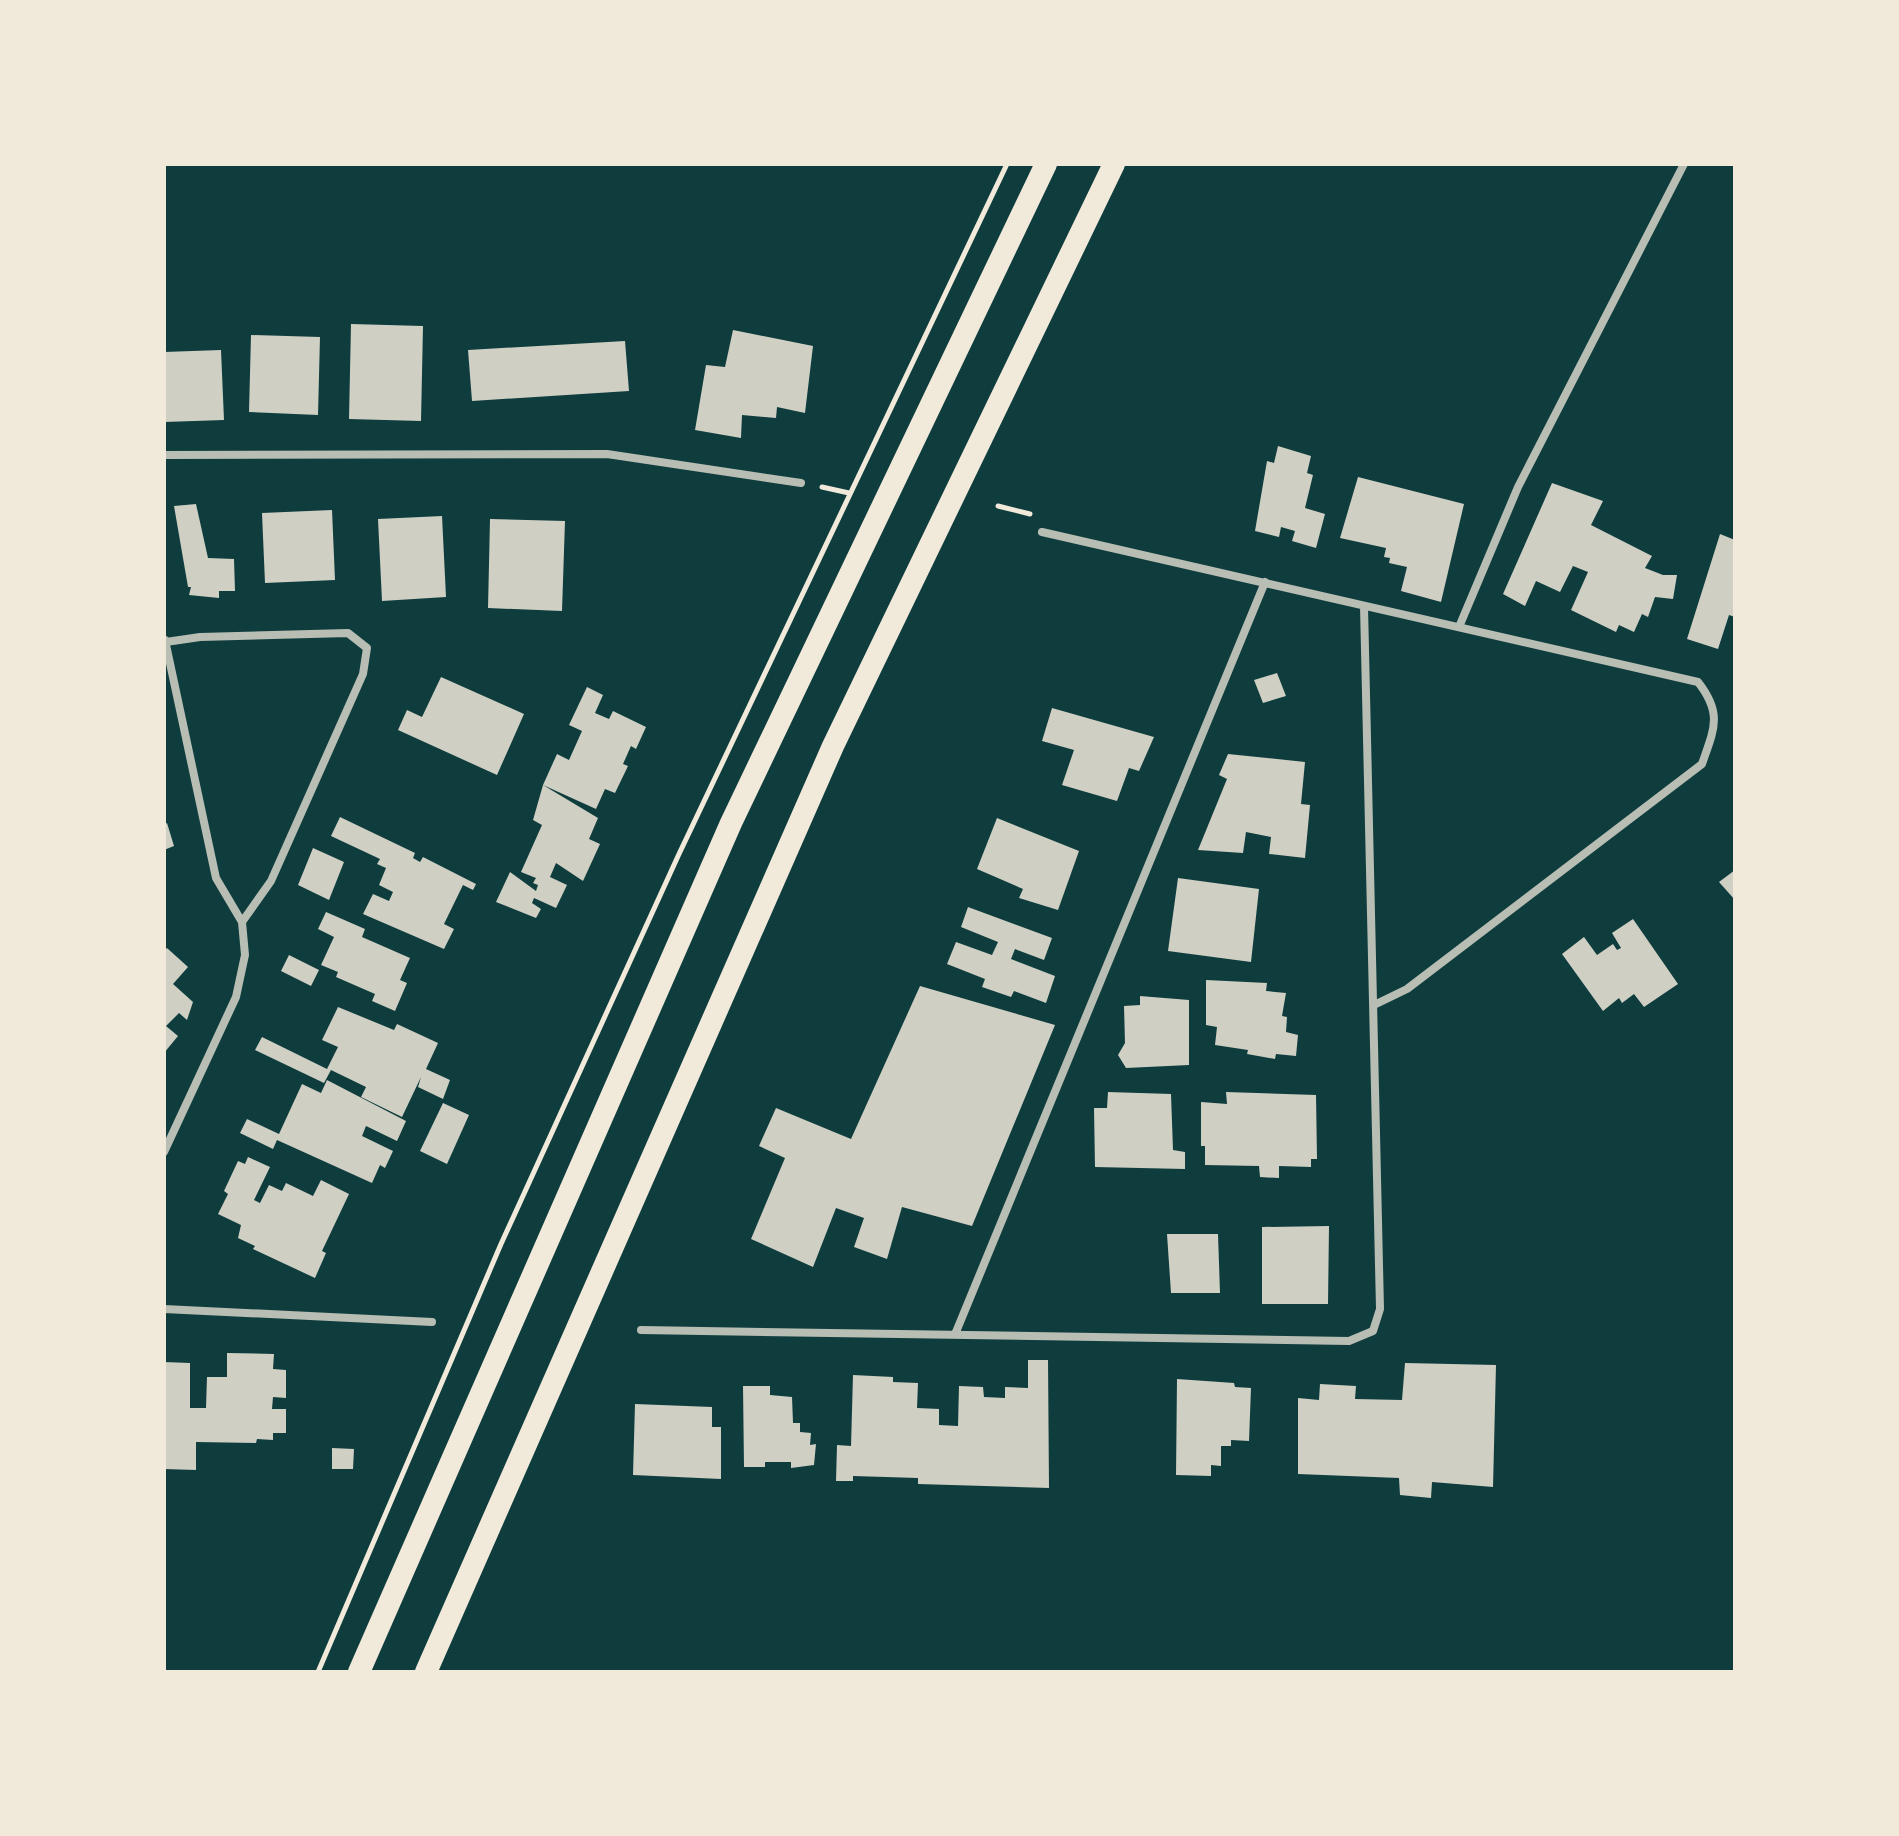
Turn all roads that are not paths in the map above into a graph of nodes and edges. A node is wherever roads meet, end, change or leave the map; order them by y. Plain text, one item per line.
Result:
1 (1046, 164) edge
2 (1114, 164) edge
3 (1684, 164) edge
4 (164, 455) edge
5 (801, 483) dead end
6 (1042, 532) dead end
7 (1265, 582) junction
8 (1364, 606) junction
9 (1459, 627) junction
10 (165, 640) edge
11 (242, 922) junction
12 (1374, 1005) junction
13 (164, 1152) edge
14 (164, 1309) edge
15 (432, 1322) dead end
16 (641, 1330) dead end
17 (956, 1332) junction
18 (359, 1672) edge
19 (426, 1672) edge

1 - 18 highway
2 - 19 highway
3 - 9 street
4 - 5 street
6 - 7 street
7 - 8 street
7 - 17 street
8 - 9 street
8 - 12 street
9 - 12 street
10 - 11 street
10 - 11 street
11 - 13 street
12 - 17 street
14 - 15 street
16 - 17 street

